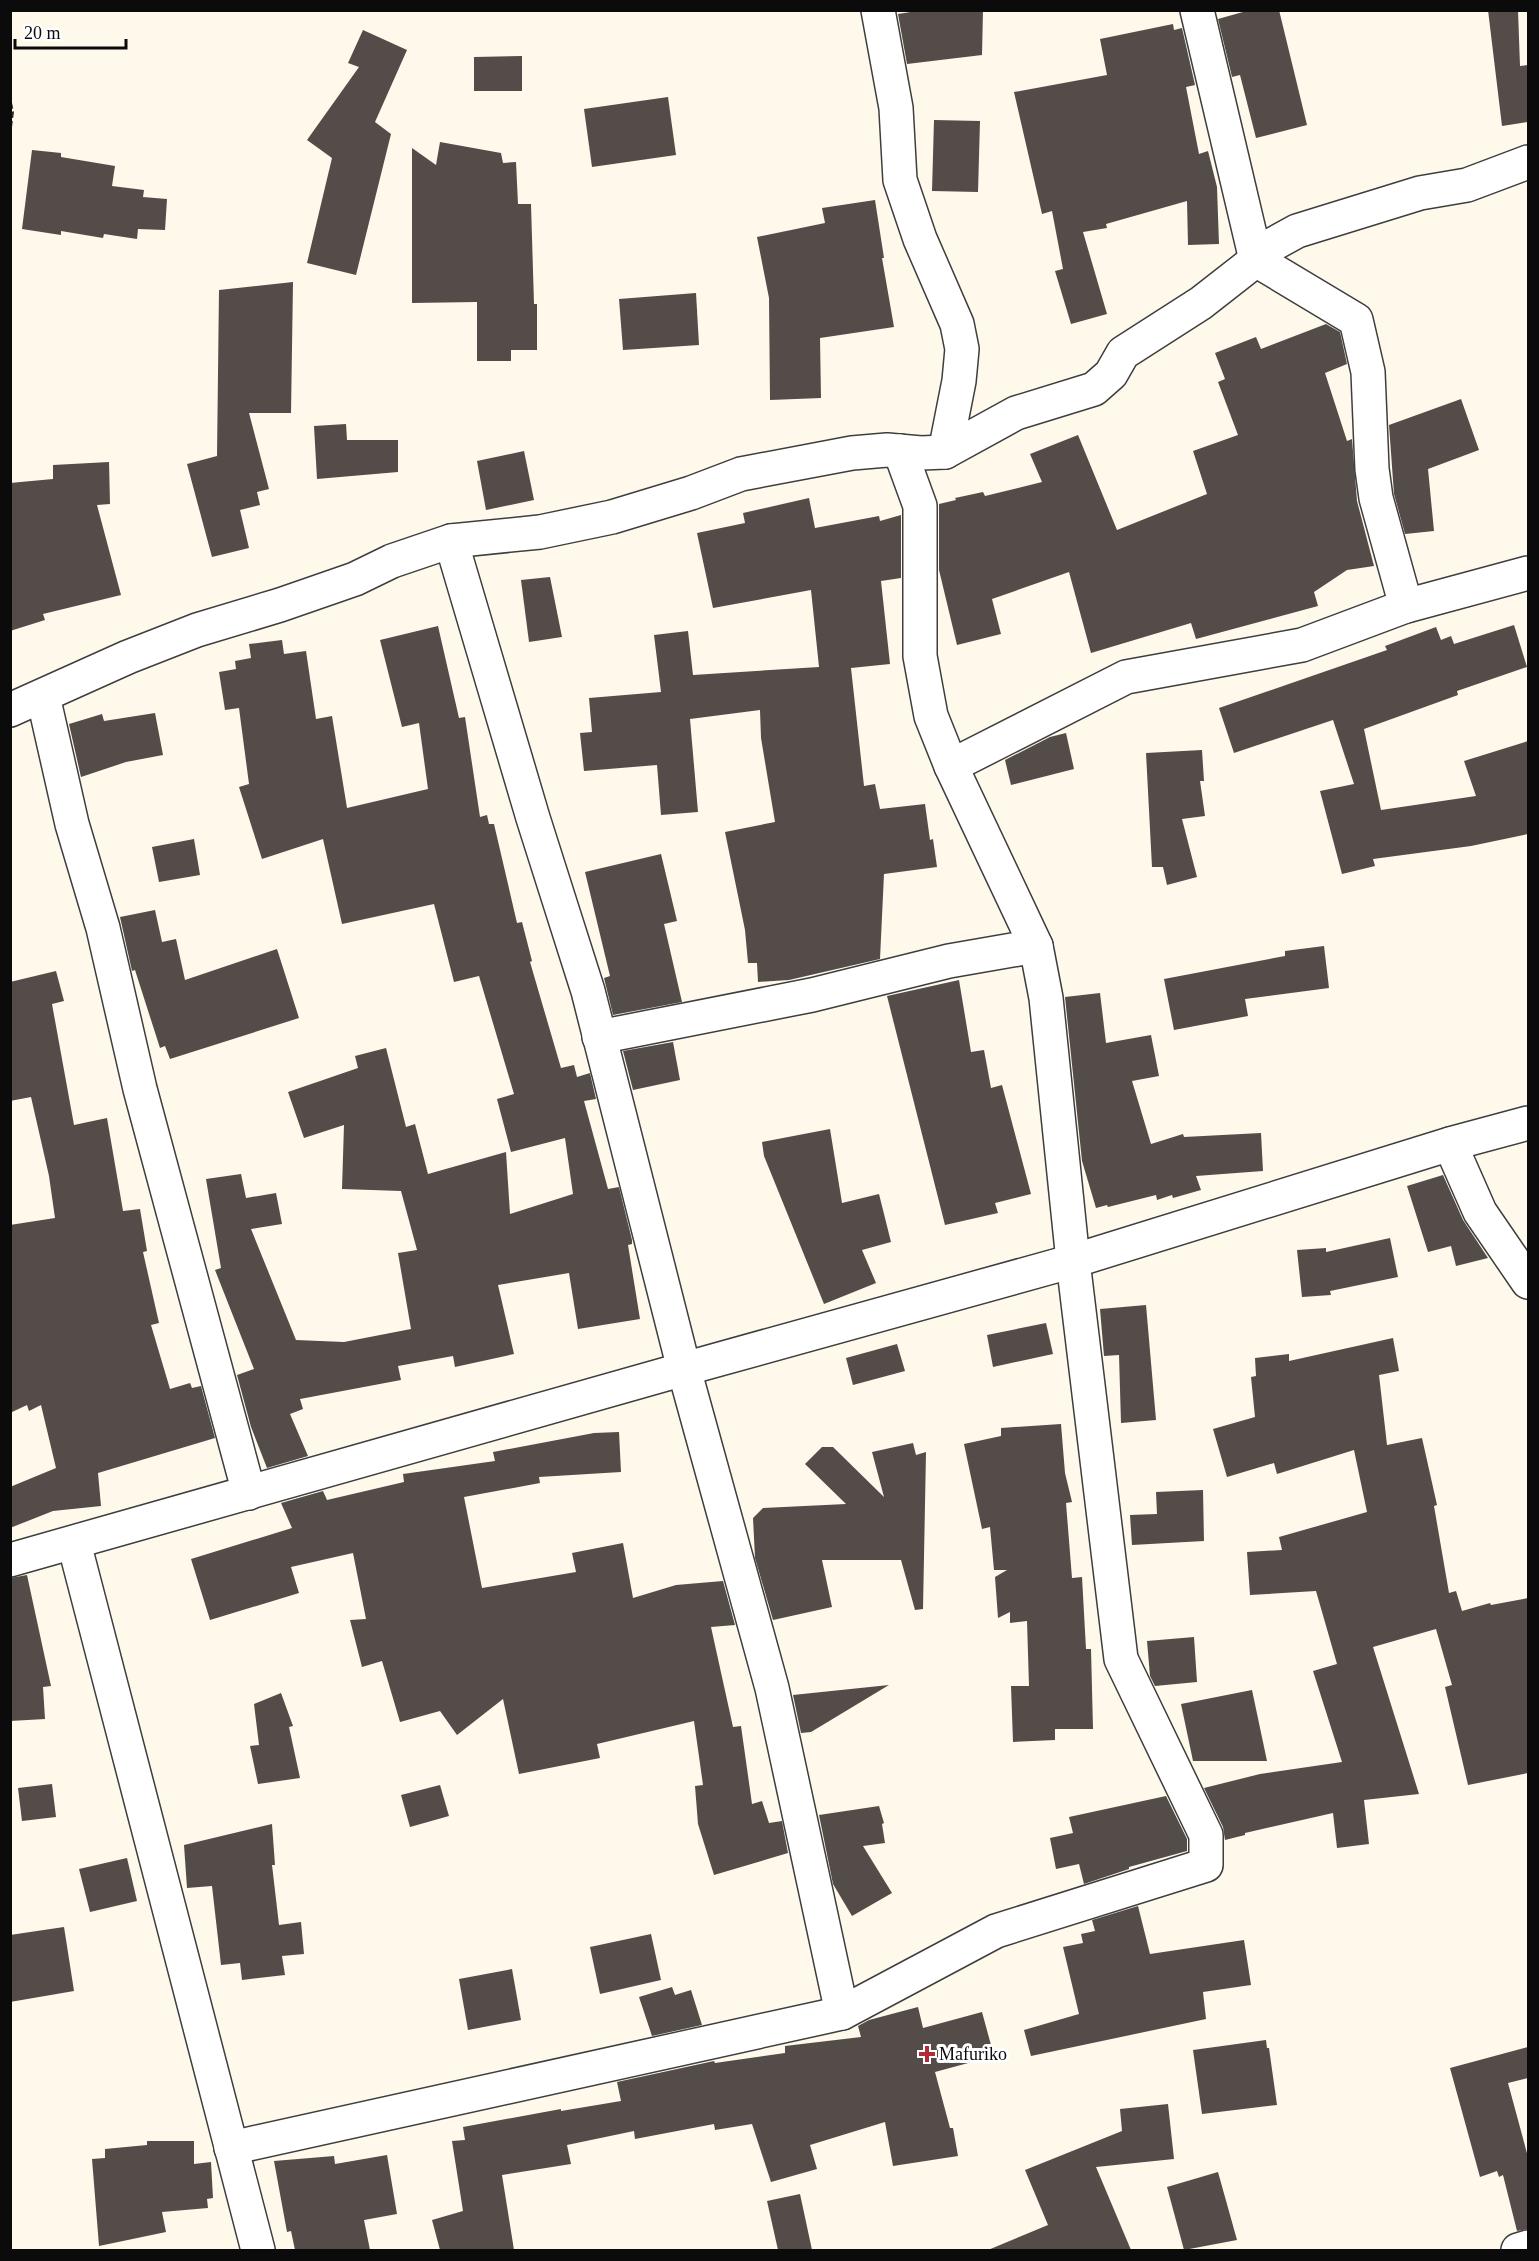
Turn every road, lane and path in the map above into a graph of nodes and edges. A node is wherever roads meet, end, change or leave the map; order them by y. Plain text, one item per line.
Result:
1 (878, 10) edge
2 (1197, 10) edge
3 (10, 103) edge
4 (10, 127) edge
5 (1528, 162) edge
6 (1256, 260) junction
7 (900, 452) junction
8 (945, 452) junction
9 (450, 541) junction
10 (1528, 573) edge
11 (1406, 606) junction
12 (43, 696) junction
13 (10, 710) edge
14 (951, 766) junction
15 (1036, 946) junction
16 (599, 1037) junction
17 (1528, 1123) edge
18 (1449, 1144) junction
19 (1073, 1261) junction
20 (1528, 1282) edge
21 (684, 1369) junction
22 (249, 1493) junction
23 (74, 1543) junction
24 (10, 1560) edge
25 (842, 2013) junction
26 (231, 2148) junction
27 (1528, 2247) edge
28 (258, 2250) edge
29 (1518, 2250) edge

1 - 8 street
2 - 6 street
3 - 4 path
5 - 6 street
6 - 8 street
6 - 11 street
7 - 8 street
7 - 9 street
7 - 14 street
9 - 12 street
9 - 16 street
10 - 11 street
11 - 14 street
12 - 13 street
12 - 22 street
14 - 15 street
15 - 16 street
15 - 19 street
16 - 21 street
17 - 18 street
18 - 19 street
18 - 20 street
19 - 21 street
19 - 25 street
21 - 22 street
21 - 25 street
22 - 23 street
23 - 24 street
23 - 26 street
25 - 26 street
26 - 28 street
27 - 29 street

